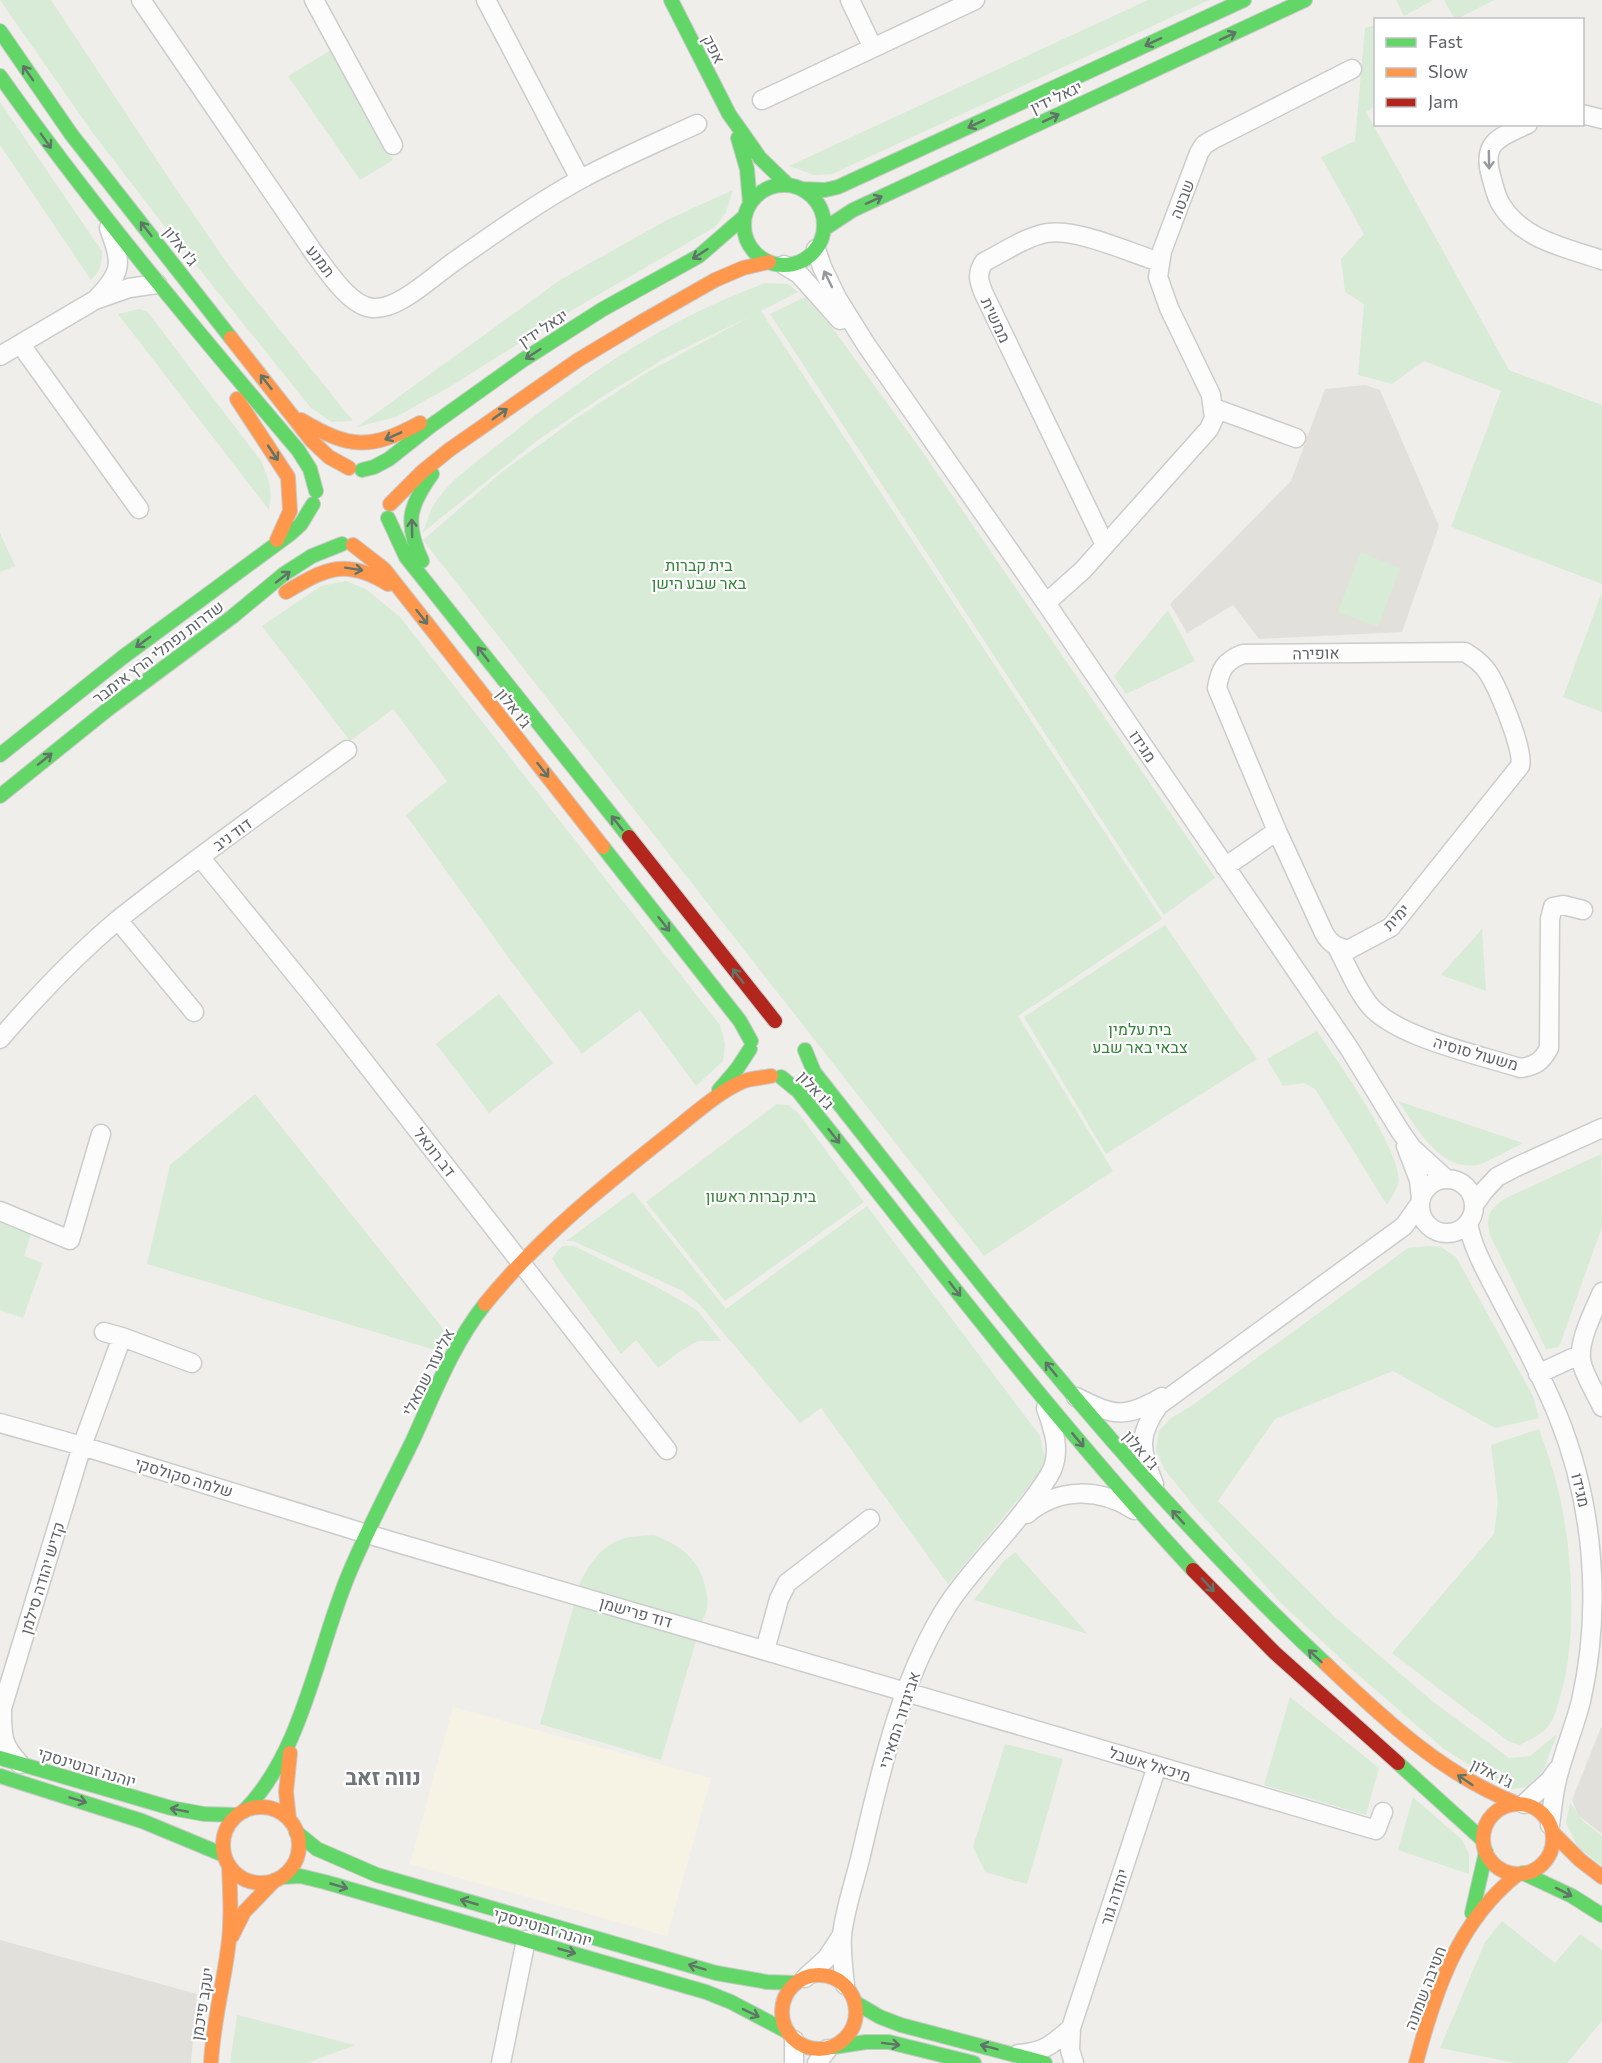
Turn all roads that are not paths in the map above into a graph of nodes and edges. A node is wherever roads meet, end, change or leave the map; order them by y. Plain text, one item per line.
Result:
1 (141, 0) edge
2 (314, 0) edge
3 (486, 0) edge
4 (670, 0) edge
5 (850, 0) edge
6 (975, 0) edge
7 (1244, 0) edge
8 (1305, 0) edge
9 (0, 31) edge
10 (873, 48) junction
11 (1352, 69) dead end
12 (0, 76) edge
13 (762, 100) dead end
14 (729, 114) junction
15 (1584, 114) edge
16 (1602, 119) edge
17 (697, 124) dead end
18 (1524, 126) edge
19 (393, 145) dead end
20 (580, 179) junction
21 (788, 185) junction
22 (802, 189) junction
23 (747, 210) junction
24 (105, 218) junction
25 (824, 229) junction
26 (816, 249) junction
27 (1602, 260) edge
28 (1160, 262) junction
29 (776, 264) junction
30 (157, 284) junction
31 (95, 300) junction
32 (170, 300) junction
33 (21, 345) junction
34 (0, 356) edge
35 (879, 365) junction
36 (465, 402) junction
37 (1214, 408) junction
38 (292, 415) junction
39 (465, 438) junction
40 (1296, 438) dead end
41 (356, 469) junction
42 (314, 498) junction
43 (386, 505) junction
44 (139, 509) dead end
45 (370, 540) dead end
46 (275, 545) junction
47 (348, 545) junction
48 (1105, 545) junction
49 (407, 598) junction
50 (441, 601) junction
51 (1046, 603) junction
52 (173, 660) junction
53 (347, 750) dead end
54 (0, 755) edge
55 (1522, 760) joint
56 (0, 796) edge
57 (1277, 831) junction
58 (200, 857) junction
59 (1225, 867) junction
60 (1583, 910) dead end
61 (118, 920) junction
62 (1337, 947) junction
63 (194, 1012) dead end
64 (780, 1022) joint
65 (0, 1039) edge
66 (751, 1045) junction
67 (776, 1076) junction
68 (704, 1108) junction
69 (1602, 1128) edge
70 (1400, 1131) junction
71 (101, 1134) dead end
72 (1516, 1167) junction
73 (1451, 1180) junction
74 (1420, 1202) junction
75 (1474, 1205) junction
76 (0, 1210) edge
77 (1468, 1223) junction
78 (1439, 1231) junction
79 (1386, 1240) junction
80 (522, 1262) junction
81 (1488, 1276) junction
82 (1602, 1292) edge
83 (1581, 1354) junction
84 (192, 1363) dead end
85 (1204, 1371) junction
86 (1538, 1374) junction
87 (1041, 1395) junction
88 (1072, 1395) junction
89 (1602, 1407) edge
90 (0, 1423) edge
91 (82, 1446) junction
92 (667, 1450) dead end
93 (1159, 1497) junction
94 (1146, 1518) junction
95 (870, 1519) dead end
96 (1008, 1532) junction
97 (367, 1534) junction
98 (1598, 1613) edge
99 (765, 1650) junction
100 (906, 1691) junction
101 (1, 1713) edge
102 (294, 1731) junction
103 (0, 1758) edge
104 (1563, 1762) junction
105 (20, 1764) junction
106 (1157, 1767) junction
107 (0, 1776) edge
108 (22, 1783) junction
109 (0, 1786) edge
110 (1521, 1804) junction
111 (1383, 1812) dead end
112 (240, 1813) junction
113 (289, 1819) junction
114 (1551, 1829) junction
115 (297, 1832) junction
116 (1485, 1846) junction
117 (227, 1860) junction
118 (1521, 1873) junction
119 (1602, 1876) edge
120 (278, 1878) junction
121 (1602, 1915) edge
122 (1469, 1927) junction
123 (842, 1933) junction
124 (526, 1940) junction
125 (228, 1950) junction
126 (800, 1980) junction
127 (845, 1985) junction
128 (856, 2003) junction
129 (1071, 2028) junction
130 (791, 2036) junction
131 (826, 2053) edge
132 (1014, 2054) junction
133 (211, 2063) edge
134 (501, 2063) edge
135 (795, 2063) edge
136 (974, 2063) edge
137 (1045, 2063) edge
138 (1074, 2063) edge
139 (1416, 2063) edge

1 - 20 street, תמנע
2 - 19 street
3 - 20 street
4 - 14 main road, אפק
5 - 10 street
6 - 10 street
7 -> 22 main road, יגאל ידין
25 -> 8 main road, יגאל ידין
38 -> 9 main road, ג'ו אלון
10 - 13 street
11 - 28 street, שבטה
12 -> 24 main road
14 - 21 main road, אפק
14 - 23 main road, אפק
15 - 16 street
17 - 20 street, תמנע
18 -> 27 street
21 - 22 main road
21 - 23 main road
22 - 25 main road
23 - 29 main road
23 -> 36 main road, יגאל ידין
24 - 30 main road
24 - 31 street
25 - 26 main road
26 - 29 main road
35 -> 26 street, מגידו
28 - 37 street, שבטה
28 - 48 street, ממשית
29 - 35 street, מגידו
39 -> 29 main road
30 - 31 street
30 - 32 main road
31 - 33 street
32 - 42 main road
32 -> 46 main road
33 - 34 street
33 - 44 street
35 - 51 street, מגידו
36 -> 38 main road
36 - 41 main road, יגאל ידין
37 - 40 street
37 - 48 street
38 - 41 main road, ג'ו אלון
39 - 43 main road
50 -> 39 main road
41 - 42 main road, יגאל ידין
41 - 43 main road, ג'ו אלון
42 - 46 main road, שדרות נפתלי הרץ אימבר
42 - 47 main road, ג'ו אלון
43 - 50 main road, ג'ו אלון
45 - 47 main road, שדרות נפתלי הרץ אימבר
46 -> 54 main road, שדרות נפתלי הרץ אימבר
47 - 49 main road, ג'ו אלון
52 -> 47 main road, שדרות נפתלי הרץ אימבר
48 - 51 street
52 -> 49 main road
49 -> 66 main road, ג'ו אלון
64 -> 50 main road, ג'ו אלון
51 - 59 street, מגידו
56 -> 52 main road, שדרות נפתלי הרץ אימבר
53 - 58 street, דוד ניב
55 - 57 street, אופירה
55 - 62 street, ימית
57 - 59 street
57 - 62 street
58 - 61 street, דוד ניב
58 - 80 street, דב רונאל
59 - 70 street, מגידו
60 - 62 street, משעול סוסיה
61 - 63 street
61 - 65 street, דוד ניב
64 - 66 main road, אליעזר שמאלי
66 - 67 main road, ג'ו אלון
66 - 68 main road, אליעזר שמאלי
67 - 68 main road, אליעזר שמאלי
67 -> 87 main road, ג'ו אלון
88 -> 67 main road, ג'ו אלון
68 - 80 main road, אליעזר שמאלי
69 - 72 street
70 - 73 street, מגידו
70 - 74 street, מגידו
71 - 76 street
72 - 73 street
72 - 75 street
73 - 74 street
73 - 75 street
74 - 78 street
74 - 79 street
75 - 77 street
77 - 78 street
77 - 81 street, מגידו
78 - 79 street
78 - 81 street, מגידו
79 - 85 street
80 - 92 street, דב רונאל
80 - 97 main road, אליעזר שמאלי
81 - 86 street, מגידו
82 - 83 street
83 - 86 street
83 - 89 street
84 - 91 street, קדיש יהודה סילמן
85 - 88 street
85 - 93 street
86 - 98 street, מגידו
87 -> 94 main road, ג'ו אלון
87 - 96 street, אביגדור המאירי
88 - 93 main road, ג'ו אלון
90 - 91 street, שלמה סקולסקי
91 - 97 street, שלמה סקולסקי
91 - 101 street, קדיש יהודה סילמן
110 -> 93 main road, ג'ו אלון
94 - 96 street, אביגדור המאירי
94 -> 116 main road, ג'ו אלון
95 - 99 street
96 - 100 street, אביגדור המאירי
97 - 99 street, דוד פרישמן
97 - 102 main road, אליעזר שמאלי
98 - 104 street, מגידו
99 - 100 street, דוד פרישמן
100 - 106 street, מיכאל אשבל
100 - 123 street, אביגדור המאירי
101 - 105 street, קדיש יהודה סילמן
102 - 112 main road, אליעזר שמאלי
102 - 113 main road, אליעזר שמאלי
103 - 105 main road, יוהנה זבוטינסקי
104 - 110 street, מגידו
104 - 114 street, מגידו
112 -> 105 main road, יוהנה זבוטינסקי
106 - 111 street, מיכאל אשבל
106 - 129 street, יהודה גור
107 - 108 main road, יוהנה זבוטינסקי
108 - 109 street
108 -> 117 main road, יוהנה זבוטינסקי
110 - 114 main road
110 - 116 main road
112 - 113 main road
112 - 117 main road
113 - 115 main road
114 - 118 main road
114 - 119 main road
115 - 120 main road
126 -> 115 main road, יוהנה זבוטינסקי
116 - 118 main road
116 - 122 main road, חטיבה שמונה
117 - 120 main road
117 - 125 main road, יעקב פיכמן
118 -> 121 main road
118 - 122 main road, חטיבה שמונה
120 -> 124 main road, יוהנה זבוטינסקי
120 - 125 main road, יעקב פיכמן
122 - 139 main road, חטיבה שמונה
123 - 126 street, אביגדור המאירי
123 - 127 street, אביגדור המאירי
124 -> 130 main road, יוהנה זבוטינסקי
124 - 134 street
125 - 133 main road, יעקב פיכמן
126 - 127 main road
126 - 130 main road
127 - 128 main road
128 - 131 main road
132 -> 128 main road
129 - 132 street
129 - 138 street, יהודה גור
130 - 131 main road
130 - 135 street
131 -> 136 main road
132 - 137 main road

